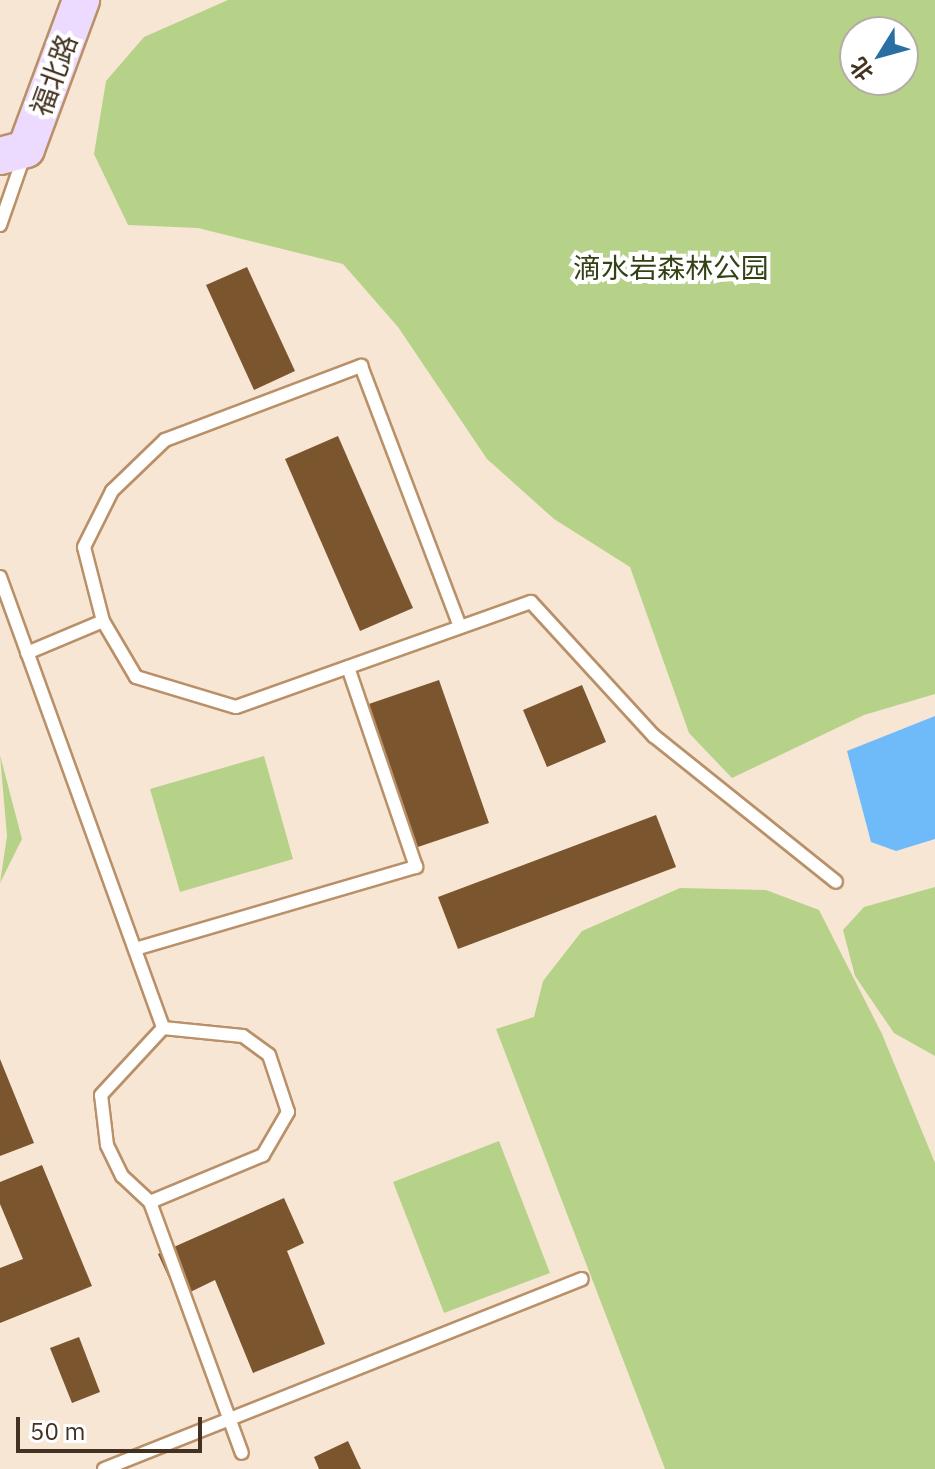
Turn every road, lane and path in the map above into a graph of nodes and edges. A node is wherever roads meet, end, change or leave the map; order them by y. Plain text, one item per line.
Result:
1 (81, 0) edge
2 (13, 152) edge
3 (0, 225) edge
4 (0, 577) edge
5 (103, 621) junction
6 (460, 627) junction
7 (27, 653) junction
8 (348, 667) junction
9 (836, 882) dead end
10 (135, 949) junction
11 (163, 1028) junction
12 (150, 1202) junction
13 (582, 1279) dead end
14 (230, 1418) junction
15 (242, 1453) dead end
16 (104, 1469) edge

1 - 2 street, 福北路
2 - 3 lane
4 - 7 lane
5 - 6 lane
5 - 7 lane
5 - 8 lane
6 - 8 lane
6 - 9 lane
7 - 10 lane
8 - 10 lane
10 - 11 lane
11 - 12 lane
11 - 12 lane
12 - 14 lane
13 - 14 lane
14 - 15 lane
14 - 16 lane

